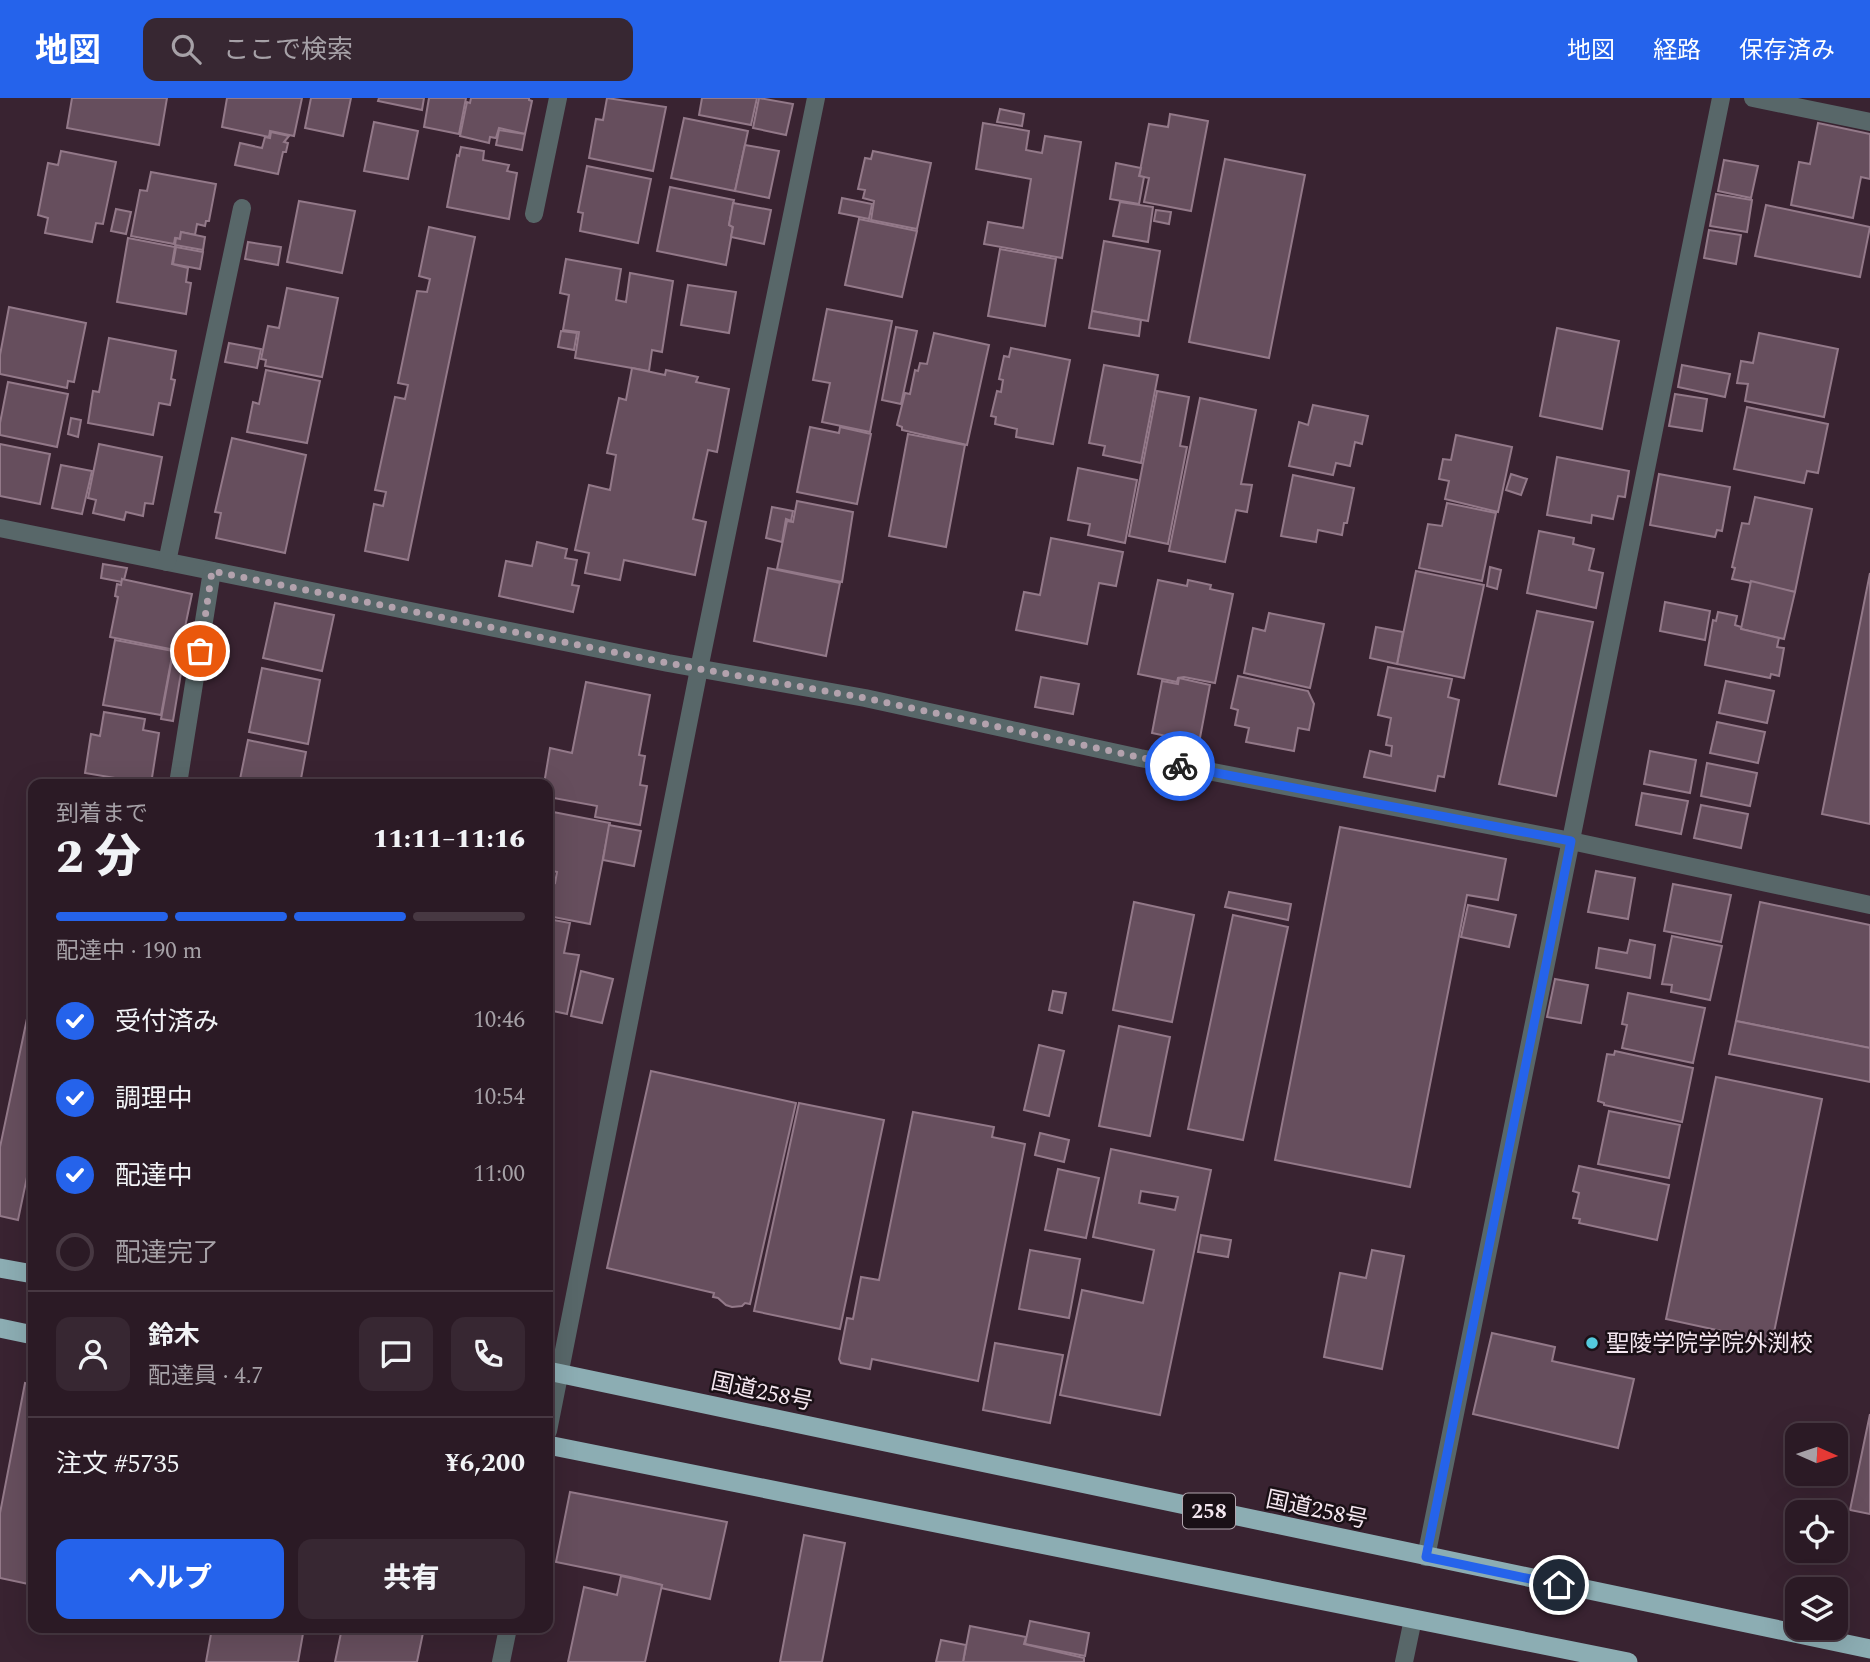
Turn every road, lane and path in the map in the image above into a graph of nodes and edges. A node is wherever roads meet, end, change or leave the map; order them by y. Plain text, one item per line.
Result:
1 (558, 98) edge
2 (816, 98) edge
3 (1721, 98) edge
4 (1753, 98) edge
5 (1870, 122) edge
6 (242, 208) dead end
7 (534, 214) dead end
8 (0, 528) edge
9 (167, 562) junction
10 (212, 571) junction
11 (699, 669) junction
12 (179, 779) edge
13 (1571, 841) junction
14 (1870, 905) edge
15 (0, 1268) edge
16 (28, 1273) edge
17 (0, 1328) edge
18 (28, 1334) edge
19 (554, 1373) edge
20 (553, 1446) edge
21 (1426, 1557) junction
22 (1413, 1619) junction
23 (507, 1633) edge
24 (1870, 1649) edge
25 (501, 1662) edge
26 (1404, 1662) edge
27 (1628, 1662) edge

1 - 7 street
2 - 11 street
3 - 13 street
4 - 5 street
6 - 9 street
8 - 9 street
9 - 10 street
10 - 11 street
10 - 12 street
11 - 13 street
11 - 19 street
13 - 14 street
13 - 21 street
15 - 16 highway
17 - 18 highway
19 - 21 highway, 国道258号 / 258
20 - 22 highway
21 - 24 highway, 国道258号 / 258
22 - 26 street
22 - 27 highway
23 - 25 street

